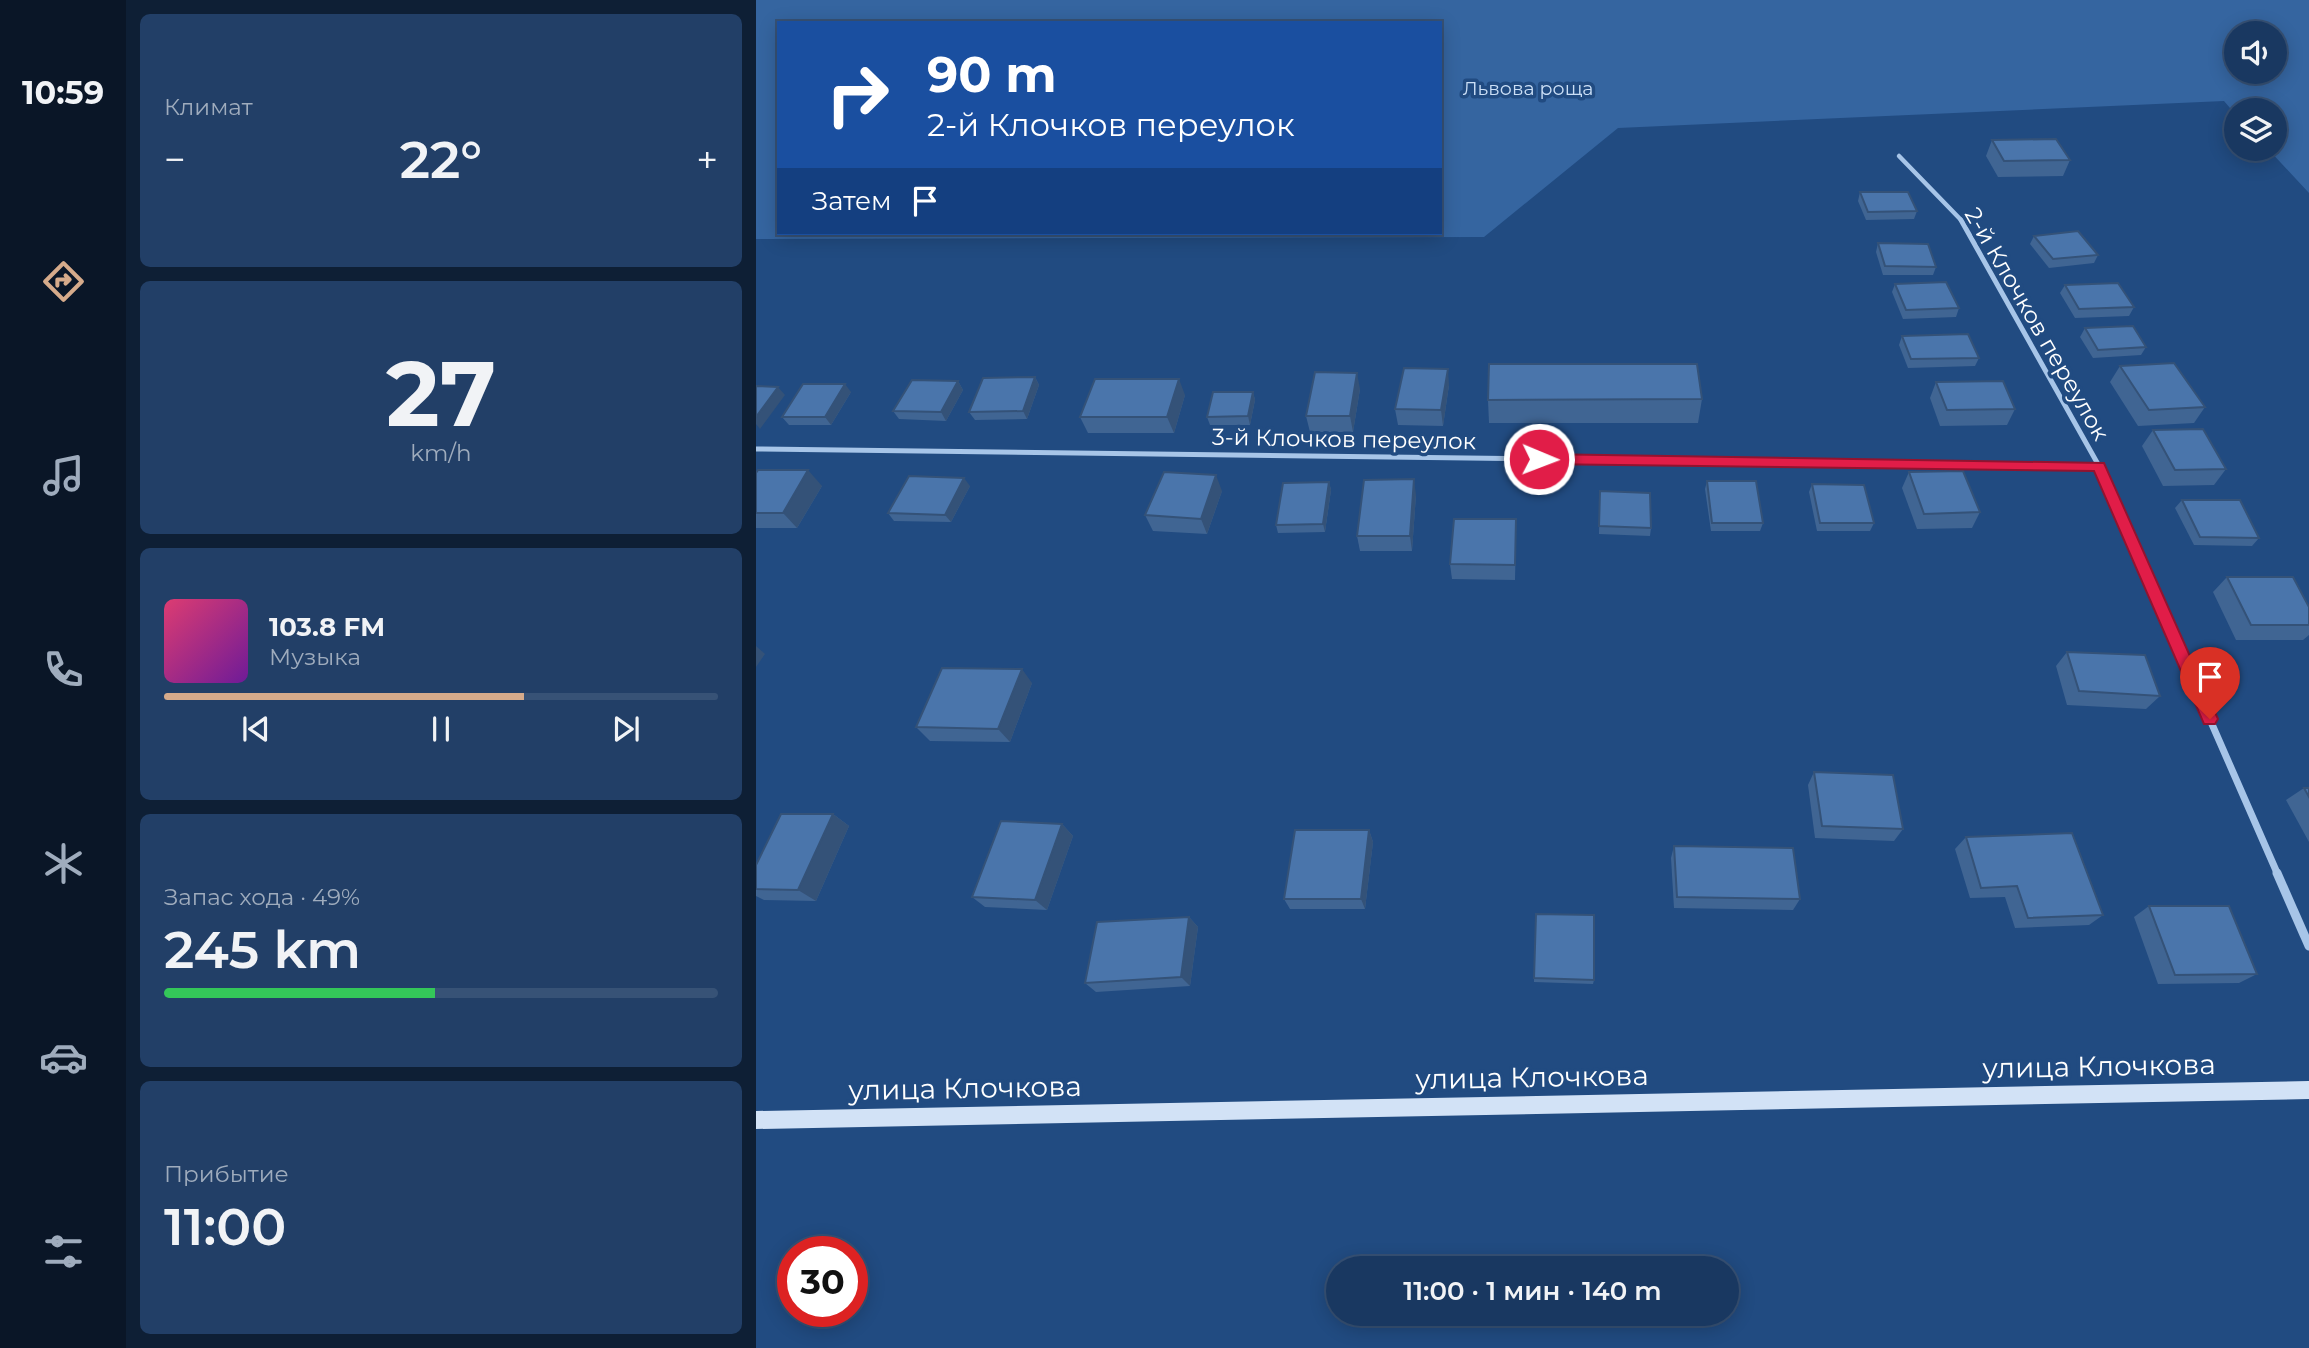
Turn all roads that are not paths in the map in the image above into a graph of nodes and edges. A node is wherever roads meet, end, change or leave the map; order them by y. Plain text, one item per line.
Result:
1 (1899, 156) dead end
2 (756, 449) edge
3 (2099, 466) junction
4 (2309, 946) edge
5 (2309, 1090) edge
6 (756, 1121) edge

1 - 3 street, 2-й Клочков переулок
2 - 3 street, 3-й Клочков переулок
3 - 4 street, 2-й Клочков переулок
5 - 6 street, улица Клочкова

